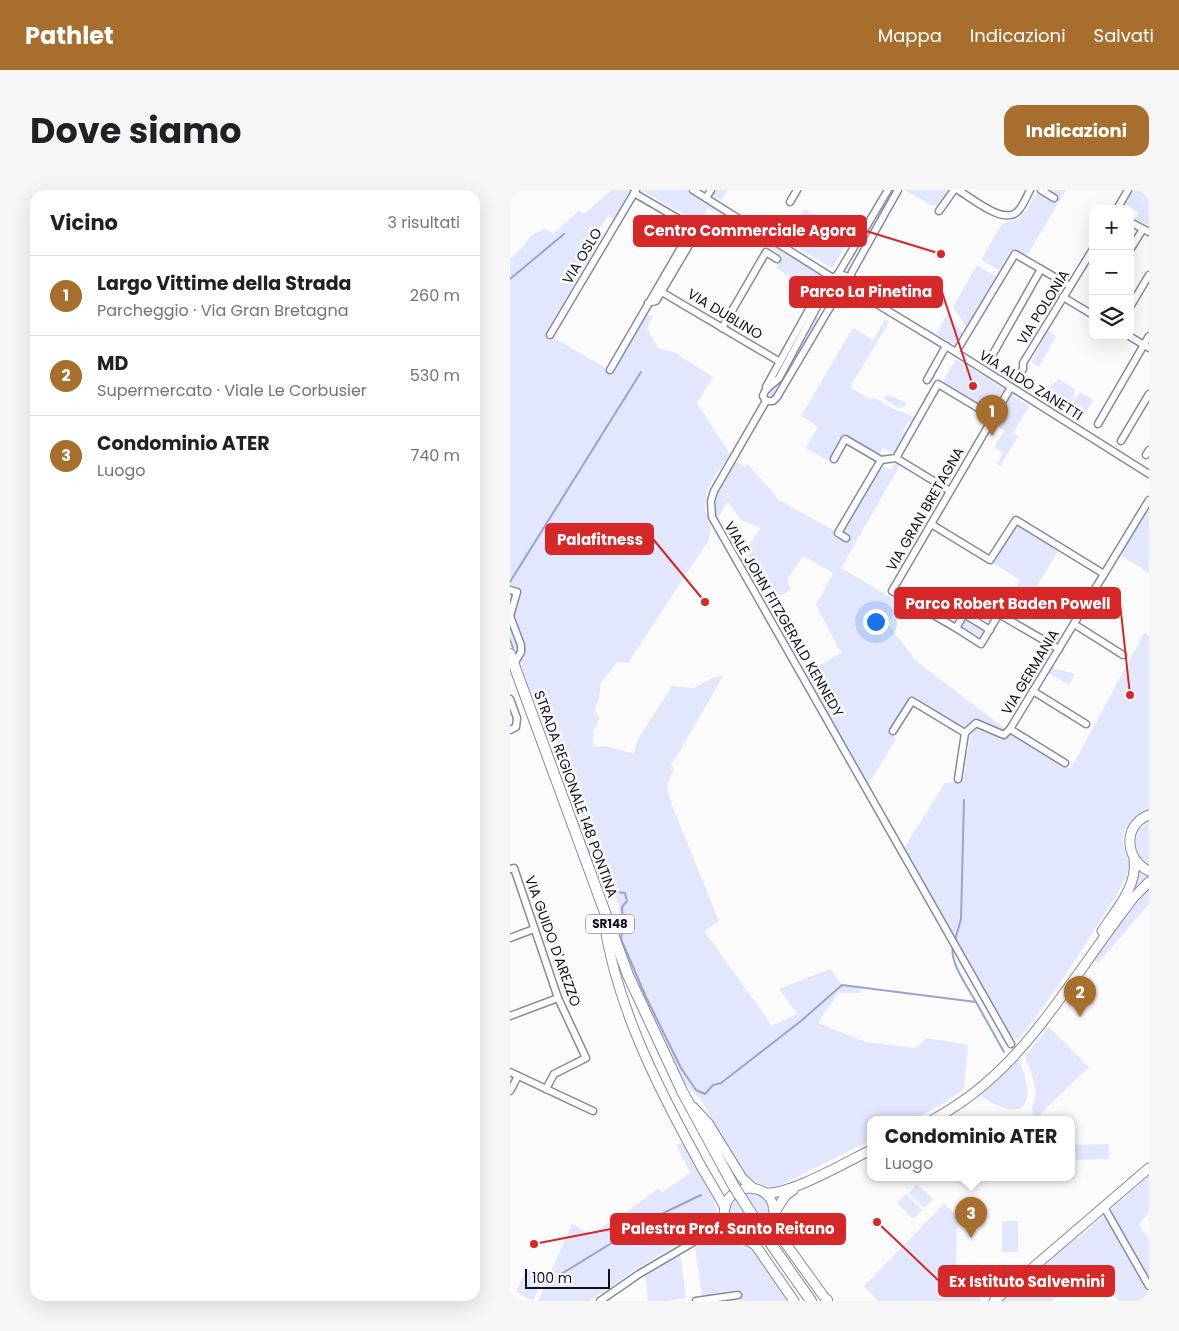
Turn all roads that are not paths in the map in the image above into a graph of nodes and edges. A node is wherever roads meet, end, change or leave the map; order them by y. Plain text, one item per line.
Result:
1 (711, 190) edge
2 (797, 190) edge
3 (888, 190) edge
4 (898, 190) edge
5 (958, 190) edge
6 (1030, 190) edge
7 (1041, 190) edge
8 (1128, 190) edge
9 (635, 191) edge
10 (697, 191) edge
11 (706, 198) junction
12 (1054, 198) dead end
13 (790, 202) dead end
14 (1119, 205) edge
15 (939, 211) dead end
16 (1134, 224) edge
17 (1146, 231) edge
18 (1134, 245) edge
19 (1092, 250) edge
20 (778, 259) dead end
21 (1041, 269) junction
22 (1149, 275) edge
23 (834, 278) junction
24 (846, 286) junction
25 (1070, 286) junction
26 (659, 290) junction
27 (1063, 297) junction
28 (1134, 300) edge
29 (818, 305) junction
30 (1089, 313) edge
31 (722, 328) junction
32 (550, 335) dead end
33 (1149, 336) edge
34 (1134, 339) edge
35 (946, 346) junction
36 (1146, 346) edge
37 (956, 352) junction
38 (989, 361) dead end
39 (780, 362) junction
40 (610, 370) dead end
41 (1017, 379) dead end
42 (927, 380) dead end
43 (1011, 387) junction
44 (766, 388) junction
45 (1149, 394) edge
46 (766, 401) junction
47 (993, 418) junction
48 (1098, 424) dead end
49 (1121, 441) dead end
50 (896, 458) junction
51 (834, 459) dead end
52 (881, 460) junction
53 (1149, 474) edge
54 (950, 491) junction
55 (1149, 500) edge
56 (931, 524) junction
57 (846, 538) dead end
58 (1104, 574) junction
59 (510, 590) edge
60 (964, 614) junction
61 (1000, 614) junction
62 (510, 616) edge
63 (1074, 624) junction
64 (956, 628) junction
65 (990, 630) junction
66 (1058, 649) junction
67 (1122, 654) dead end
68 (511, 661) edge
69 (1033, 691) junction
70 (510, 699) edge
71 (1086, 724) dead end
72 (1010, 729) junction
73 (510, 730) edge
74 (893, 731) dead end
75 (965, 733) junction
76 (1064, 763) dead end
77 (958, 779) dead end
78 (1149, 815) edge
79 (1134, 860) junction
80 (510, 869) edge
81 (1149, 871) edge
82 (1149, 882) edge
83 (604, 923) junction
84 (534, 929) junction
85 (510, 938) edge
86 (1085, 964) junction
87 (558, 998) junction
88 (510, 1016) edge
89 (1011, 1044) dead end
90 (510, 1072) edge
91 (518, 1076) junction
92 (546, 1089) junction
93 (510, 1091) edge
94 (682, 1091) junction
95 (593, 1111) dead end
96 (939, 1116) edge
97 (867, 1152) edge
98 (1149, 1168) edge
99 (799, 1185) junction
100 (731, 1186) junction
101 (754, 1188) junction
102 (765, 1193) junction
103 (1104, 1207) junction
104 (725, 1208) junction
105 (774, 1215) junction
106 (734, 1233) junction
107 (744, 1238) junction
108 (767, 1243) junction
109 (1149, 1286) edge
110 (738, 1295) dead end
111 (600, 1301) edge
112 (696, 1301) edge
113 (794, 1301) edge
114 (807, 1301) edge
115 (811, 1301) edge
116 (827, 1301) edge
117 (994, 1301) edge

1 - 11 street
2 - 13 street
3 - 23 street
4 - 24 street, VIALE JOHN FITZGERALD KENNEDY
5 - 6 street
5 - 15 street
7 - 12 street
8 - 14 street
9 - 26 street
9 - 32 street, VIA OSLO
10 - 11 street
11 - 23 street
16 - 17 street
17 - 18 street
19 - 25 street, VIA POLONIA
20 - 31 street
21 - 25 street
21 - 37 street
21 - 38 street
22 - 28 street
23 - 24 street
23 - 24 street
23 - 29 street
24 - 35 street, VIA ALDO ZANETTI
24 - 46 street, VIALE JOHN FITZGERALD KENNEDY
25 - 27 street, VIA POLONIA
26 - 31 street, VIA DUBLINO
26 - 40 street
27 - 30 street
27 - 41 street, VIA POLONIA
29 - 39 street
29 - 44 street
31 - 39 street, VIA DUBLINO
33 - 36 street
34 - 36 street
35 - 37 street, VIA ALDO ZANETTI
35 - 42 street
36 - 48 street
37 - 43 street, VIA ALDO ZANETTI
39 - 44 street
43 - 47 street, VIA GRAN BRETAGNA
43 - 53 street, VIA ALDO ZANETTI
44 - 46 street
45 - 49 street
46 - 89 street, VIALE JOHN FITZGERALD KENNEDY
47 - 50 street
47 - 54 street, VIA GRAN BRETAGNA
50 - 52 street
50 - 54 street
51 - 52 street
52 - 57 street
54 - 56 street, VIA GRAN BRETAGNA
55 - 58 street, VIA GERMANIA
56 - 58 street
56 - 64 street, VIA GRAN BRETAGNA
58 - 63 street, VIA GERMANIA
59 - 62 street
60 - 61 street
60 - 64 street
60 - 65 street
61 - 65 street
61 - 66 street
62 - 68 street
63 - 66 street, VIA GERMANIA
63 - 67 street
64 - 65 street
66 - 69 street, VIA GERMANIA
68 - 83 main road, STRADA REGIONALE 148 PONTINA / SR148
68 - 94 main road, STRADA REGIONALE 148 PONTINA / SR148
69 - 71 street
69 - 72 street, VIA GERMANIA
70 - 73 street
72 - 75 street, VIA GERMANIA
72 - 76 street, VIA GERMANIA
74 - 75 street
75 - 77 street
78 - 79 street
79 - 81 street
79 - 86 street
80 - 84 street, VIA GUIDO D'AREZZO
82 - 86 street
83 - 100 main road, STRADA REGIONALE 148 PONTINA / SR148
83 - 104 street
84 - 85 street
84 - 87 street, VIA GUIDO D'AREZZO
86 - 96 street
87 - 88 street
87 - 92 street, VIA GUIDO D'AREZZO
90 - 91 street
91 - 92 street
91 - 93 street
92 - 95 street
94 - 100 main road, STRADA REGIONALE 148 PONTINA / SR148
94 - 101 street
97 - 99 street
98 - 103 street
99 - 102 street
99 - 105 street
100 - 108 main road, STRADA REGIONALE 148 PONTINA / SR148
101 - 102 street
101 - 104 street
102 - 105 street
103 - 109 street
103 - 117 street
104 - 106 street
105 - 107 street
105 - 116 street
106 - 107 street
106 - 111 street
107 - 113 street
108 - 114 main road, STRADA REGIONALE 148 PONTINA / SR148
108 - 115 main road, STRADA REGIONALE 148 PONTINA / SR148
110 - 112 street

